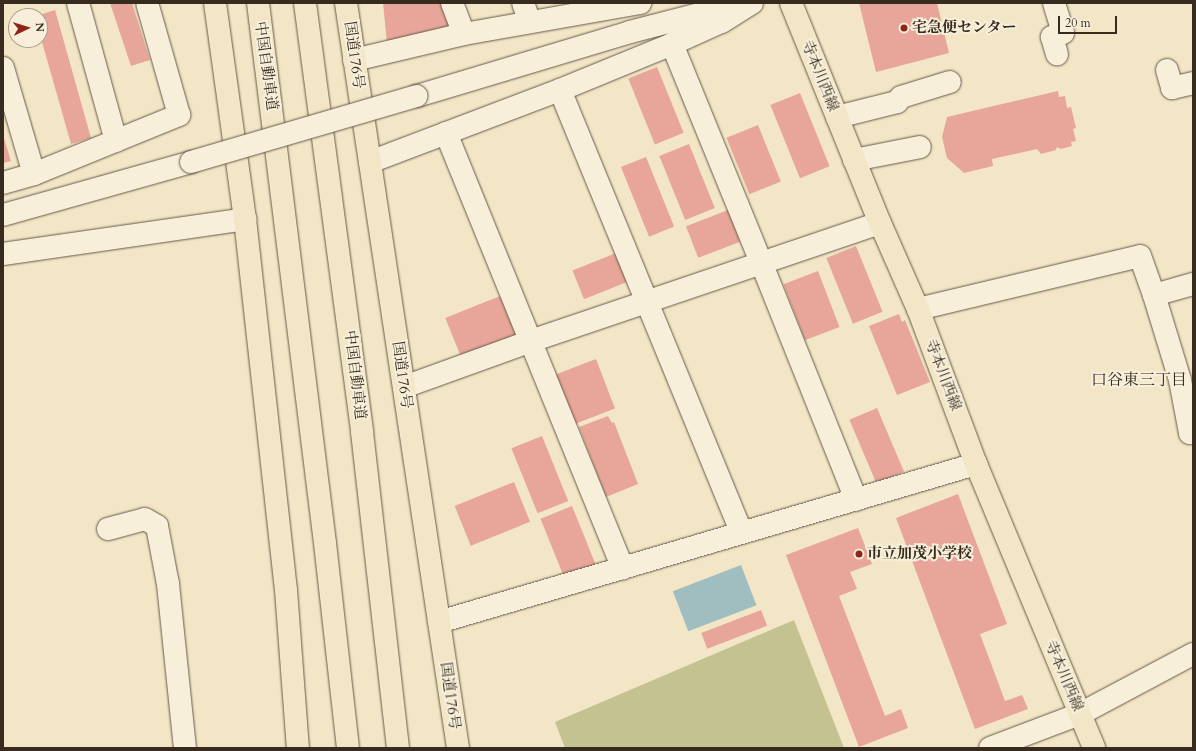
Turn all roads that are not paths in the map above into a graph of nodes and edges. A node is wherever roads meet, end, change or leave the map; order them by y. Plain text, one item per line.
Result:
1 (78, 3) edge
2 (147, 3) edge
3 (215, 3) edge
4 (258, 3) edge
5 (305, 3) edge
6 (346, 3) edge
7 (452, 3) edge
8 (640, 3) edge
9 (741, 3) edge
10 (752, 3) edge
11 (790, 3) edge
12 (1054, 3) edge
13 (527, 13) edge
14 (464, 34) junction
15 (672, 44) junction
16 (1057, 54) dead end
17 (354, 60) junction
18 (3, 68) edge
19 (950, 82) dead end
20 (560, 90) junction
21 (837, 117) junction
22 (446, 133) junction
23 (116, 141) junction
24 (920, 146) dead end
25 (854, 160) junction
26 (370, 162) junction
27 (34, 174) junction
28 (3, 183) edge
29 (3, 216) edge
30 (244, 219) junction
31 (880, 223) junction
32 (3, 254) edge
33 (762, 262) junction
34 (1193, 284) edge
35 (1154, 295) junction
36 (648, 303) junction
37 (918, 309) junction
38 (531, 341) junction
39 (1187, 379) edge
40 (404, 387) junction
41 (1193, 432) edge
42 (976, 464) junction
43 (856, 500) junction
44 (108, 529) dead end
45 (741, 532) junction
46 (623, 568) junction
47 (439, 622) junction
48 (1193, 654) edge
49 (1080, 714) junction
50 (184, 748) edge
51 (298, 748) edge
52 (348, 748) edge
53 (398, 748) edge
54 (458, 748) edge
55 (990, 748) edge
56 (1094, 748) edge

1 - 23 street
2 - 23 street
3 - 30 main road
4 - 52 main road, 中国自動車道
5 - 53 main road, 中国自動車道
6 - 17 main road, 国道176号
7 - 14 street
8 - 13 street
9 - 29 street, bridge
10 - 15 street
11 - 21 main road, 寺本川西線
12 - 16 street
13 - 14 street
14 - 17 street
15 - 20 street
15 - 33 street
17 - 26 main road, 国道176号
18 - 27 street
19 - 21 street
20 - 22 street
20 - 36 street
21 - 25 main road, 寺本川西線
22 - 26 street
22 - 38 street
23 - 27 street
24 - 25 street
25 - 31 main road, 寺本川西線
26 - 40 main road, 国道176号
27 - 28 street
30 - 32 street
30 - 51 main road
31 - 33 street
31 - 37 main road, 寺本川西線
33 - 36 street
33 - 43 street
34 - 35 street
35 - 37 street
35 - 39 street
36 - 38 street
36 - 45 street
37 - 42 main road, 寺本川西線
38 - 40 street
38 - 46 street
39 - 41 street
40 - 47 main road, 国道176号
42 - 43 street
42 - 49 main road, 寺本川西線
43 - 45 street
44 - 50 street
45 - 46 street
46 - 47 street
47 - 54 main road, 国道176号
48 - 49 street
49 - 55 street
49 - 56 main road, 寺本川西線

